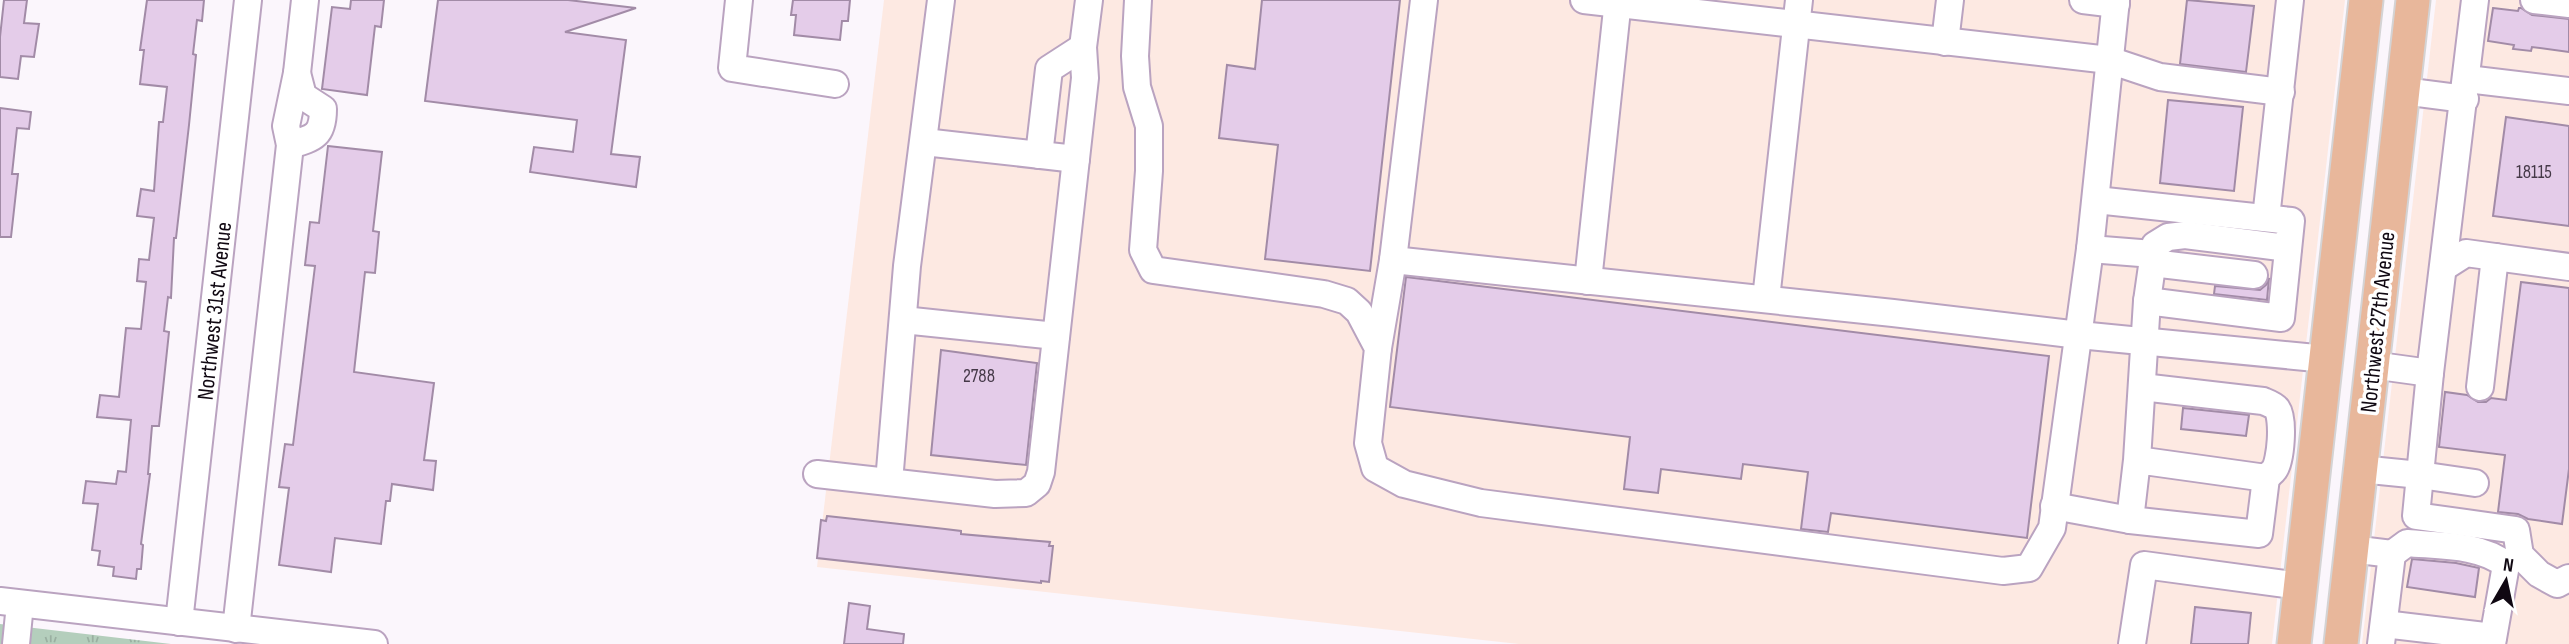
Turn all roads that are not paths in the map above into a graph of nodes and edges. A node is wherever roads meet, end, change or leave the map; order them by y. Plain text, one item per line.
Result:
1 (248, 0) edge
2 (305, 0) edge
3 (739, 0) edge
4 (941, 0) edge
5 (1089, 0) edge
6 (1138, 0) edge
7 (1424, 0) edge
8 (1584, 0) edge
9 (1950, 0) edge
10 (2083, 0) edge
11 (2290, 0) edge
12 (2366, 0) edge
13 (2413, 0) edge
14 (2475, 0) edge
15 (2534, 0) edge
16 (1618, 2) edge
17 (2116, 2) edge
18 (2569, 4) edge
19 (1798, 12) edge
20 (1945, 42) junction
21 (1083, 47) junction
22 (2109, 60) junction
23 (297, 74) junction
24 (835, 83) dead end
25 (2466, 89) junction
26 (2569, 90) edge
27 (2403, 91) junction
28 (2281, 92) junction
29 (924, 142) junction
30 (290, 145) junction
31 (1058, 157) junction
32 (2096, 200) junction
33 (2266, 218) junction
34 (2204, 224) junction
35 (2091, 248) junction
36 (2288, 248) junction
37 (2495, 257) junction
38 (2152, 259) junction
39 (1393, 260) junction
40 (2444, 267) junction
41 (2569, 267) edge
42 (2271, 277) junction
43 (1588, 281) junction
44 (2147, 296) junction
45 (1766, 299) junction
46 (903, 320) junction
47 (2079, 335) junction
48 (1056, 336) junction
49 (2144, 341) junction
50 (1378, 348) junction
51 (2326, 359) junction
52 (2372, 365) junction
53 (2430, 373) junction
54 (2142, 387) junction
55 (2480, 387) dead end
56 (2137, 460) junction
57 (2360, 469) junction
58 (817, 474) dead end
59 (2420, 475) junction
60 (2266, 478) junction
61 (889, 482) junction
62 (2474, 483) dead end
63 (2054, 506) junction
64 (2130, 520) junction
65 (2351, 549) junction
66 (2392, 554) junction
67 (2569, 578) edge
68 (2301, 586) junction
69 (10, 602) edge
70 (179, 622) junction
71 (236, 629) junction
72 (2383, 634) edge
73 (2493, 640) edge
74 (16, 644) edge
75 (373, 644) edge
76 (2132, 644) edge
77 (2294, 644) edge
78 (2341, 644) edge

1 - 70 street, Northwest 31st Avenue
2 - 23 street
3 - 24 street
4 - 29 street
5 - 21 street
6 - 50 street
7 - 39 street
8 - 16 street
9 - 20 street
10 - 17 street
11 - 28 street
12 - 51 main road, Northwest 27th Avenue
13 - 27 main road, Northwest 27th Avenue
14 - 25 street
15 - 18 street
16 - 19 street
16 - 43 street
17 - 22 street
19 - 20 street
19 - 45 street
20 - 22 street
21 - 31 street
21 - 31 street
22 - 28 street
22 - 32 street
23 - 30 street
23 - 30 street
25 - 26 street
25 - 27 street
25 - 40 street
27 - 52 main road, Northwest 27th Avenue
28 - 33 street
29 - 31 street
29 - 46 street
30 - 71 street
31 - 48 street
32 - 34 street
32 - 35 street
33 - 34 street
33 - 36 street
34 - 36 street
34 - 38 street
35 - 38 street
35 - 47 street
36 - 42 street
37 - 40 street
37 - 41 street
37 - 55 street
38 - 42 street
38 - 44 street
39 - 43 street
39 - 50 street
40 - 53 street
42 - 44 street
43 - 45 street
44 - 49 street
45 - 47 street
46 - 48 street
46 - 61 street
47 - 49 street
47 - 63 street
48 - 61 street
49 - 51 street
49 - 54 street
50 - 63 street
51 - 52 main road
51 - 68 main road, Northwest 27th Avenue
52 - 53 street
52 - 57 main road, Northwest 27th Avenue
53 - 59 street
54 - 56 street
54 - 60 street
56 - 60 street
56 - 64 street
57 - 59 street
57 - 65 main road, Northwest 27th Avenue
58 - 61 street
59 - 62 street
59 - 67 street
60 - 64 street
63 - 64 street
65 - 66 street
65 - 78 main road, Northwest 27th Avenue
66 - 72 street
66 - 73 street
68 - 76 street
68 - 77 main road, Northwest 27th Avenue
69 - 70 street
69 - 74 street
70 - 71 street
71 - 75 street
72 - 73 street

